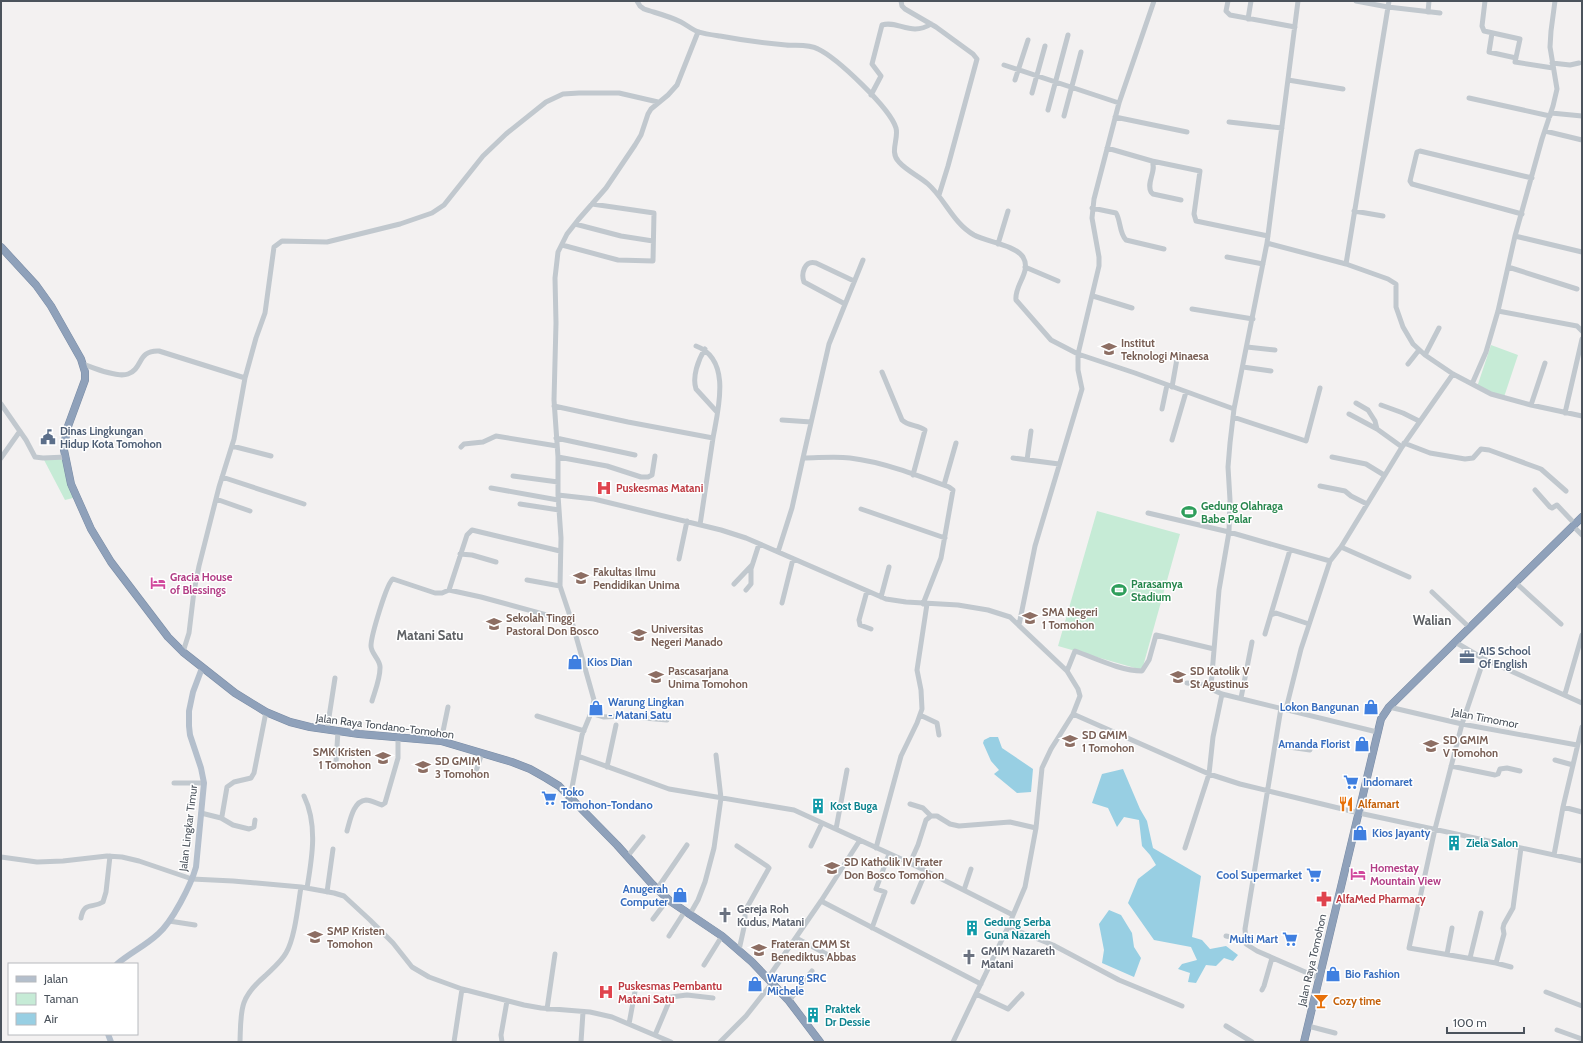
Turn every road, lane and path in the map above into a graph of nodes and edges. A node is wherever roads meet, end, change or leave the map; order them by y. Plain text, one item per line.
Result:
1 (637, 1) edge
2 (901, 1) edge
3 (1154, 1) edge
4 (1228, 1) edge
5 (1251, 1) edge
6 (1298, 1) edge
7 (1356, 1) edge
8 (1389, 1) edge
9 (1429, 1) edge
10 (1485, 1) edge
11 (1556, 1) edge
12 (1388, 7) junction
13 (1428, 12) junction
14 (1440, 13) dead end
15 (1248, 19) junction
16 (931, 24) junction
17 (1295, 27) junction
18 (698, 32) junction
19 (1492, 34) junction
20 (1068, 35) dead end
21 (1028, 40) dead end
22 (1045, 46) dead end
23 (1081, 52) dead end
24 (1516, 58) junction
25 (1579, 63) dead end
26 (1004, 65) dead end
27 (1552, 65) junction
28 (1018, 70) junction
29 (1036, 76) junction
30 (1015, 80) dead end
31 (1288, 80) junction
32 (1055, 82) junction
33 (1071, 88) junction
34 (1343, 89) dead end
35 (1032, 93) dead end
36 (872, 95) junction
37 (1469, 98) dead end
38 (658, 102) junction
39 (1119, 103) junction
40 (1048, 110) dead end
41 (1550, 114) junction
42 (1064, 116) dead end
43 (1582, 116) edge
44 (1115, 117) junction
45 (1229, 122) dead end
46 (1282, 128) junction
47 (1545, 131) junction
48 (1188, 132) dead end
49 (1582, 140) edge
50 (1107, 148) junction
51 (1152, 161) junction
52 (1532, 178) junction
53 (939, 195) junction
54 (1181, 200) dead end
55 (592, 204) junction
56 (1092, 208) junction
57 (1008, 211) dead end
58 (1354, 211) junction
59 (1522, 214) junction
60 (1383, 216) dead end
61 (575, 224) junction
62 (1268, 236) junction
63 (1515, 236) junction
64 (653, 241) junction
65 (1267, 243) junction
66 (998, 244) junction
67 (562, 245) junction
68 (1, 247) edge
69 (1164, 249) dead end
70 (1582, 252) edge
71 (1227, 257) dead end
72 (863, 260) dead end
73 (1263, 264) junction
74 (1346, 264) junction
75 (1508, 266) junction
76 (1025, 267) junction
77 (854, 281) junction
78 (1058, 281) dead end
79 (1577, 289) dead end
80 (1093, 296) junction
81 (845, 304) junction
82 (1132, 308) dead end
83 (1192, 309) dead end
84 (1498, 311) junction
85 (1252, 319) junction
86 (1439, 328) dead end
87 (1582, 331) edge
88 (1582, 339) edge
89 (696, 346) dead end
90 (1247, 347) junction
91 (705, 349) junction
92 (1275, 350) dead end
93 (1418, 350) junction
94 (1178, 353) dead end
95 (1078, 354) junction
96 (1425, 355) junction
97 (1545, 363) dead end
98 (83, 364) junction
99 (1408, 364) dead end
100 (1243, 367) junction
101 (1271, 371) dead end
102 (882, 372) dead end
103 (1453, 374) junction
104 (246, 378) junction
105 (1472, 384) junction
106 (1169, 386) junction
107 (1320, 388) dead end
108 (1186, 392) junction
109 (1356, 403) dead end
110 (1, 404) edge
111 (1531, 405) junction
112 (554, 406) junction
113 (1381, 406) dead end
114 (1162, 409) dead end
115 (1234, 409) junction
116 (717, 412) junction
117 (1565, 412) junction
118 (1349, 414) dead end
119 (1582, 416) edge
120 (1233, 417) junction
121 (782, 420) dead end
122 (1419, 421) junction
123 (811, 422) junction
124 (1377, 429) junction
125 (20, 431) junction
126 (1031, 431) dead end
127 (556, 438) junction
128 (712, 438) junction
129 (1172, 440) dead end
130 (956, 443) dead end
131 (1403, 445) junction
132 (232, 446) junction
133 (557, 446) junction
134 (461, 447) dead end
135 (636, 455) dead end
136 (271, 456) dead end
137 (655, 456) dead end
138 (66, 457) junction
139 (558, 457) junction
140 (1332, 457) dead end
141 (1, 458) edge
142 (803, 458) junction
143 (1013, 458) dead end
144 (1027, 460) junction
145 (1059, 464) junction
146 (913, 474) junction
147 (1384, 475) junction
148 (513, 476) dead end
149 (222, 477) junction
150 (558, 482) junction
151 (944, 485) junction
152 (1320, 486) dead end
153 (491, 488) dead end
154 (1535, 490) dead end
155 (1566, 491) dead end
156 (558, 498) junction
157 (216, 499) junction
158 (304, 504) dead end
159 (520, 504) dead end
160 (1367, 504) junction
161 (861, 509) dead end
162 (559, 510) junction
163 (250, 511) dead end
164 (1148, 513) dead end
165 (1582, 517) edge
166 (687, 521) junction
167 (700, 525) junction
168 (1574, 525) junction
169 (1229, 532) junction
170 (1582, 535) edge
171 (945, 538) junction
172 (759, 544) junction
173 (1341, 547) junction
174 (1290, 550) junction
175 (560, 551) junction
176 (778, 552) junction
177 (460, 554) junction
178 (679, 559) dead end
179 (793, 559) junction
180 (1330, 561) junction
181 (496, 562) dead end
182 (752, 565) junction
183 (889, 567) dead end
184 (1409, 577) dead end
185 (527, 580) dead end
186 (1516, 583) junction
187 (734, 584) dead end
188 (560, 586) junction
189 (449, 590) junction
190 (746, 590) dead end
191 (867, 591) junction
192 (1432, 592) dead end
193 (882, 597) junction
194 (782, 603) dead end
195 (925, 604) junction
196 (1271, 615) junction
197 (572, 622) junction
198 (1309, 624) junction
199 (1561, 624) dead end
200 (1019, 625) junction
201 (1470, 628) junction
202 (871, 629) dead end
203 (1265, 634) dead end
204 (1582, 635) edge
205 (1252, 642) dead end
206 (1455, 642) junction
207 (1214, 649) junction
208 (183, 652) junction
209 (1484, 659) junction
210 (202, 668) junction
211 (1067, 670) junction
212 (335, 678) dead end
213 (1187, 683) dead end
214 (1211, 686) junction
215 (1222, 694) junction
216 (1565, 694) junction
217 (1242, 698) junction
218 (372, 701) dead end
219 (1582, 702) edge
220 (448, 707) dead end
221 (1389, 707) junction
222 (1284, 708) junction
223 (266, 712) junction
224 (591, 713) junction
225 (1073, 714) junction
226 (920, 715) junction
227 (537, 716) dead end
228 (667, 720) dead end
229 (1462, 724) junction
230 (616, 725) dead end
231 (1582, 727) edge
232 (326, 730) junction
233 (338, 731) junction
234 (584, 731) junction
235 (1377, 732) junction
236 (939, 735) dead end
237 (398, 738) junction
238 (441, 741) junction
239 (1275, 745) junction
240 (1577, 745) junction
241 (1310, 750) dead end
242 (482, 753) junction
243 (716, 755) dead end
244 (578, 756) junction
245 (1555, 760) dead end
246 (336, 762) dead end
247 (1573, 764) junction
248 (1451, 766) junction
249 (607, 767) junction
250 (846, 770) dead end
251 (1520, 771) dead end
252 (1209, 774) junction
253 (474, 777) dead end
254 (174, 783) dead end
255 (204, 783) junction
256 (1268, 790) junction
257 (304, 796) dead end
258 (570, 798) junction
259 (721, 798) junction
260 (910, 804) dead end
261 (1563, 807) junction
262 (1582, 812) edge
263 (201, 813) junction
264 (1359, 813) junction
265 (930, 816) junction
266 (221, 818) junction
267 (255, 820) dead end
268 (822, 823) junction
269 (1036, 828) junction
270 (836, 829) junction
271 (1435, 829) junction
272 (347, 831) dead end
273 (643, 837) dead end
274 (860, 840) junction
275 (687, 845) dead end
276 (737, 846) dead end
277 (811, 846) dead end
278 (876, 848) junction
279 (1185, 848) dead end
280 (1521, 848) junction
281 (333, 849) dead end
282 (889, 854) junction
283 (1554, 855) junction
284 (110, 856) junction
285 (1, 857) edge
286 (627, 857) junction
287 (1582, 861) edge
288 (910, 862) junction
289 (971, 869) dead end
290 (926, 871) junction
291 (192, 879) junction
292 (304, 887) junction
293 (657, 889) junction
294 (964, 890) junction
295 (327, 892) junction
296 (668, 899) junction
297 (821, 902) junction
298 (913, 902) dead end
299 (687, 913) junction
300 (1481, 913) dead end
301 (1013, 915) junction
302 (81, 918) dead end
303 (653, 919) dead end
304 (169, 921) junction
305 (195, 925) dead end
306 (1008, 927) junction
307 (872, 928) junction
308 (1452, 928) dead end
309 (669, 936) dead end
310 (722, 936) junction
311 (1226, 936) dead end
312 (796, 938) junction
313 (1246, 940) junction
314 (739, 950) junction
315 (555, 954) dead end
316 (1447, 954) junction
317 (832, 957) dead end
318 (1272, 958) junction
319 (1470, 958) junction
320 (118, 963) edge
321 (1496, 963) junction
322 (704, 965) dead end
323 (1511, 967) dead end
324 (812, 971) dead end
325 (1319, 978) junction
326 (770, 980) junction
327 (981, 984) junction
328 (636, 986) dead end
329 (462, 989) junction
330 (1262, 990) dead end
331 (1546, 992) dead end
332 (976, 994) junction
333 (1022, 994) dead end
334 (713, 998) dead end
335 (507, 1001) junction
336 (789, 1001) junction
337 (1182, 1006) dead end
338 (1582, 1006) edge
339 (547, 1009) junction
340 (583, 1012) junction
341 (629, 1024) junction
342 (1226, 1026) dead end
343 (1308, 1026) junction
344 (1557, 1030) dead end
345 (1335, 1033) dead end
346 (655, 1035) junction
347 (1582, 1039) edge
348 (240, 1042) edge
349 (454, 1042) edge
350 (502, 1042) edge
351 (581, 1042) edge
352 (671, 1042) edge
353 (720, 1042) edge
354 (820, 1042) edge
355 (953, 1042) edge
356 (1252, 1042) edge
357 (1304, 1042) edge

1 - 18 street
2 - 16 street
3 - 39 street
4 - 15 street
5 - 15 street
6 - 17 street
7 - 12 street
8 - 12 street
9 - 13 street
10 - 19 street
11 - 27 street
12 - 13 street
12 - 58 street
13 - 14 street
15 - 17 street
16 - 36 street
16 - 53 street
17 - 31 street
18 - 36 street
18 - 38 street
19 - 24 street
19 - 24 street
20 - 32 street
21 - 28 street
22 - 29 street
23 - 33 street
24 - 27 street
25 - 27 street
26 - 28 street
27 - 41 street
28 - 29 street
28 - 30 street
29 - 32 street
29 - 35 street
31 - 34 street
31 - 46 street
32 - 33 street
32 - 40 street
33 - 39 street
33 - 42 street
36 - 53 street
37 - 41 street
38 - 55 street
38 - 104 street
39 - 44 street
41 - 43 street
41 - 47 street
44 - 48 street
44 - 50 street
45 - 46 street
46 - 62 street
47 - 49 street
47 - 52 street
50 - 51 street
50 - 56 street
51 - 54 street
51 - 62 street
52 - 59 street
52 - 59 street
53 - 66 street
55 - 61 street
55 - 64 street
56 - 69 street
56 - 80 street
57 - 66 street
58 - 60 street
58 - 74 street
59 - 63 street
61 - 64 street
61 - 67 street
62 - 65 street
63 - 70 street
63 - 75 street
64 - 67 street
65 - 73 street
65 - 74 street
66 - 76 street
67 - 112 street
68 - 98 highway, Jalan Raya Tondano-Tomohon
71 - 73 street
72 - 77 street
73 - 85 street
74 - 93 street
75 - 79 street
75 - 84 street
76 - 78 street
76 - 95 street
77 - 81 street
77 - 81 street
80 - 82 street
80 - 95 street
81 - 123 street
83 - 85 street
84 - 87 street
84 - 105 street
85 - 90 street
86 - 96 street
88 - 117 street
89 - 91 street
90 - 92 street
90 - 100 street
91 - 116 street
91 - 116 street
93 - 96 street
93 - 99 street
94 - 106 street
95 - 106 street
95 - 145 street
96 - 103 street
97 - 111 street
98 - 104 street
98 - 138 highway, Jalan Raya Tondano-Tomohon
100 - 101 street
100 - 115 street
102 - 146 street
103 - 105 street
103 - 122 street
104 - 132 street
105 - 111 street
106 - 108 street
106 - 114 street
107 - 120 street
108 - 115 street
108 - 129 street
109 - 124 street
110 - 125 street
111 - 117 street
112 - 127 street
112 - 128 street
113 - 122 street
115 - 120 street
116 - 128 street
117 - 119 street
118 - 124 street
120 - 169 street
121 - 123 street
122 - 131 street
123 - 142 street
124 - 131 street
125 - 138 street
125 - 141 street
126 - 144 street
127 - 133 street
127 - 135 street
128 - 167 street
130 - 151 street
131 - 147 street
131 - 155 street
132 - 136 street
132 - 149 street
133 - 134 street
133 - 139 street
137 - 139 street
138 - 208 highway, Jalan Raya Tondano-Tomohon
139 - 150 street
140 - 147 street
142 - 146 street
142 - 176 street
143 - 144 street
144 - 145 street
145 - 200 street
146 - 151 street
147 - 160 street
148 - 150 street
149 - 157 street
149 - 158 street
150 - 156 street
151 - 171 street
152 - 160 street
153 - 156 street
154 - 168 street
156 - 162 street
156 - 166 street
157 - 163 street
157 - 208 street
159 - 162 street
160 - 173 street
161 - 171 street
162 - 175 street
164 - 169 street
165 - 168 highway, Jalan Raya Tomohon
166 - 167 street
166 - 178 street
167 - 172 street
168 - 170 street
168 - 186 highway, Jalan Raya Tomohon
169 - 174 street
169 - 207 street
171 - 195 street
172 - 176 street
172 - 182 street
173 - 180 street
173 - 184 street
174 - 180 street
174 - 196 street
175 - 177 street
175 - 188 street
176 - 179 street
177 - 181 street
177 - 189 street
179 - 191 street
179 - 194 street
180 - 198 street
182 - 187 street
182 - 190 street
183 - 193 street
185 - 188 street
186 - 199 street
186 - 201 highway, Jalan Raya Tomohon
188 - 197 street
189 - 197 street
189 - 218 street
191 - 193 street
191 - 202 street
192 - 201 street
193 - 195 street
195 - 200 street
195 - 226 street
196 - 198 street
196 - 203 street
197 - 224 street
198 - 222 street
200 - 211 street
201 - 206 highway, Jalan Raya Tomohon
204 - 216 street
205 - 217 street
206 - 209 street
206 - 221 highway, Jalan Raya Tomohon
207 - 211 street
207 - 214 street
208 - 210 highway, Jalan Raya Tondano-Tomohon
209 - 216 street
209 - 229 street
210 - 223 highway, Jalan Raya Tondano-Tomohon
210 - 255 main road, Jalan Lingkar Timur
211 - 225 street
212 - 232 street
213 - 214 street
214 - 215 street
215 - 217 street
215 - 252 street
216 - 219 street
217 - 222 street
220 - 238 street
221 - 229 street, Jalan Timomor
221 - 235 highway, Jalan Raya Tomohon
222 - 235 street
222 - 239 street
223 - 232 highway, Jalan Raya Tondano-Tomohon
223 - 266 street
224 - 228 street
224 - 234 street
225 - 252 street
225 - 269 street
226 - 236 street
226 - 278 street
227 - 234 street
229 - 240 street, Jalan Timomor
229 - 248 street
230 - 249 street
231 - 240 street
232 - 233 highway, Jalan Raya Tondano-Tomohon
233 - 237 highway, Jalan Raya Tondano-Tomohon
233 - 246 street
234 - 244 street
235 - 264 highway, Jalan Raya Tomohon
237 - 238 highway, Jalan Raya Tondano-Tomohon
237 - 272 street
238 - 242 highway, Jalan Raya Tondano-Tomohon
239 - 241 street
239 - 256 street
240 - 247 street
242 - 253 street
242 - 258 highway, Jalan Raya Tondano-Tomohon
243 - 259 street
244 - 249 street
244 - 258 street
245 - 247 street
247 - 261 street
248 - 251 street
248 - 271 street
249 - 259 street
250 - 270 street
252 - 256 street
252 - 279 street
254 - 255 street
255 - 263 main road, Jalan Lingkar Timur
256 - 264 street
256 - 313 street
257 - 292 street
258 - 286 highway, Jalan Raya Tondano-Tomohon
259 - 268 street
259 - 299 street
260 - 265 street
261 - 262 street
261 - 283 street
263 - 266 street
263 - 291 main road, Jalan Lingkar Timur
264 - 271 street
264 - 325 highway, Jalan Raya Tomohon
265 - 269 street
265 - 288 street
266 - 267 street
268 - 270 street
268 - 277 street
269 - 301 street
270 - 274 street
271 - 280 street
271 - 316 street
273 - 286 street
274 - 278 street
274 - 297 street
275 - 293 street
276 - 314 street
278 - 282 street
280 - 283 street
280 - 321 street
281 - 295 street
282 - 288 street
282 - 307 street
283 - 287 street
284 - 285 street
284 - 291 street
284 - 302 street
286 - 293 highway, Jalan Raya Tondano-Tomohon
288 - 290 street
289 - 294 street
290 - 294 street
290 - 298 street
291 - 292 street
291 - 304 main road, Jalan Lingkar Timur
292 - 295 street
292 - 348 street
293 - 296 highway, Jalan Raya Tondano-Tomohon
294 - 301 street
295 - 329 street
296 - 299 highway, Jalan Raya Tondano-Tomohon
296 - 303 street
297 - 307 street
297 - 312 street
299 - 309 street
299 - 310 highway, Jalan Raya Tondano-Tomohon
300 - 319 street
301 - 306 street
304 - 305 street
304 - 320 main road, Jalan Lingkar Timur
306 - 327 street
306 - 337 street
307 - 327 street
308 - 316 street
310 - 314 highway, Jalan Raya Tondano-Tomohon
310 - 322 street
311 - 313 street
312 - 317 street
312 - 326 street
313 - 318 street
314 - 326 highway, Jalan Raya Tondano-Tomohon
315 - 339 street
316 - 319 street
318 - 325 street
318 - 330 street
319 - 321 street
321 - 323 street
324 - 336 street
325 - 343 highway, Jalan Raya Tomohon
326 - 336 highway, Jalan Raya Tondano-Tomohon
326 - 353 street
327 - 332 street
328 - 341 street
329 - 335 street
329 - 349 street
331 - 338 street
332 - 333 street
332 - 355 street
334 - 346 street
335 - 339 street
335 - 350 street
336 - 354 highway, Jalan Raya Tondano-Tomohon
339 - 340 street
340 - 341 street
340 - 351 street
341 - 346 street
342 - 356 street
343 - 345 street
343 - 357 highway, Jalan Raya Tomohon
344 - 347 street
346 - 352 street

